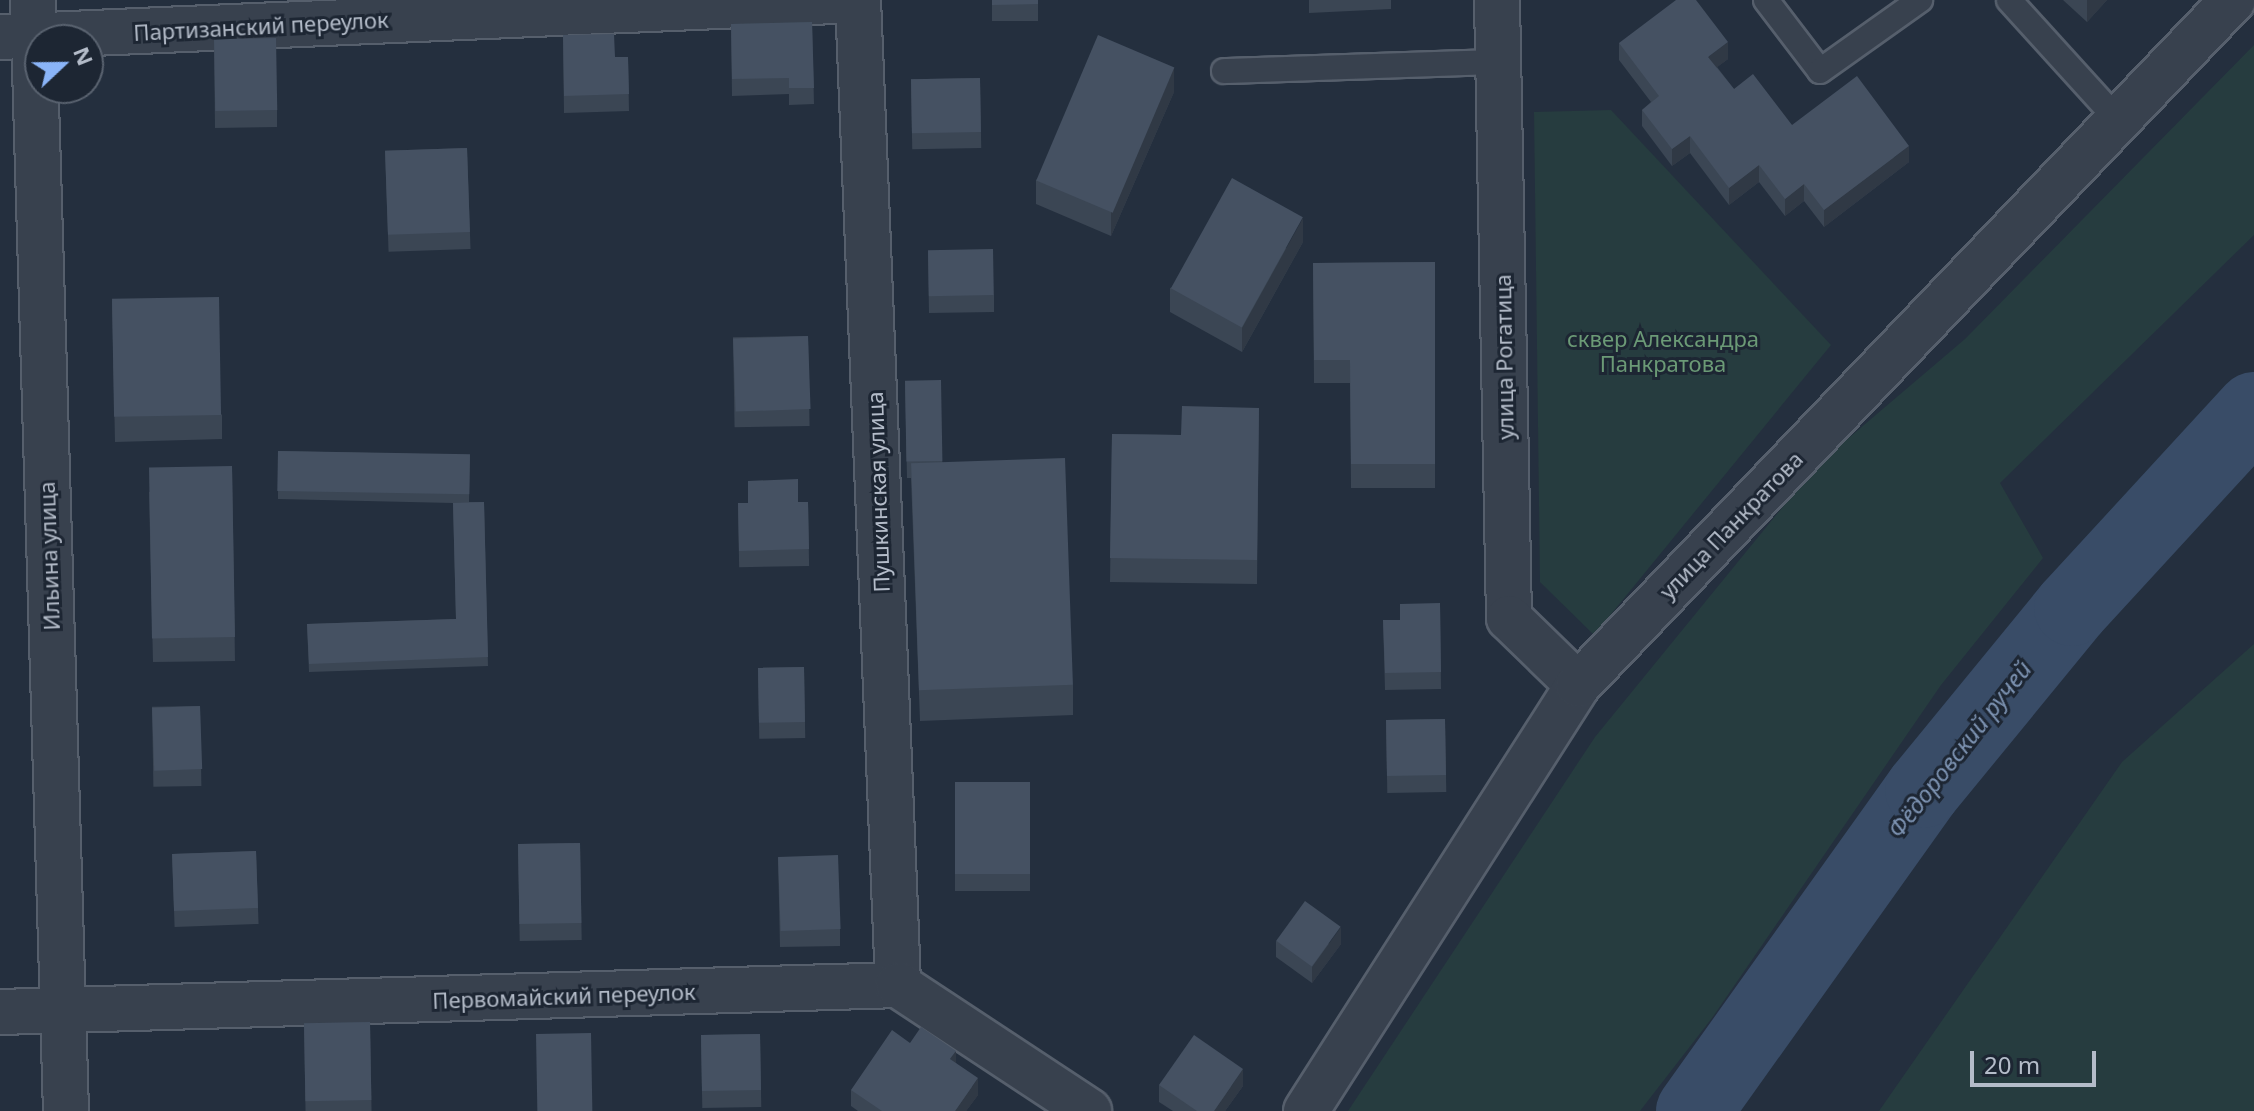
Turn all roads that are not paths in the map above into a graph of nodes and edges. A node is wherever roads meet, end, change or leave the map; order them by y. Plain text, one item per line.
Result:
1 (858, 0) edge
2 (1497, 0) edge
3 (1766, 0) edge
4 (1920, 0) edge
5 (2009, 0) edge
6 (2233, 0) edge
7 (22, 24) edge
8 (1498, 62) junction
9 (1224, 71) dead end
10 (2118, 120) junction
11 (1578, 685) junction
12 (898, 985) junction
13 (0, 1012) edge
14 (63, 1012) junction
15 (66, 1111) edge
16 (1089, 1111) edge
17 (1306, 1111) edge

1 - 7 street, Партизанский переулок
1 - 12 street, Пушкинская улица
2 - 8 street, улица Рогатица
3 - 4 lane
5 - 10 lane
6 - 10 street, улица Панкратова
7 - 14 street, Ильина улица
8 - 9 lane
8 - 11 street, улица Рогатица
10 - 11 street, улица Панкратова
11 - 17 street, улица Панкратова
12 - 14 street, Первомайский переулок
12 - 16 street
13 - 14 street, Первомайский переулок
14 - 15 street, Ильина улица

